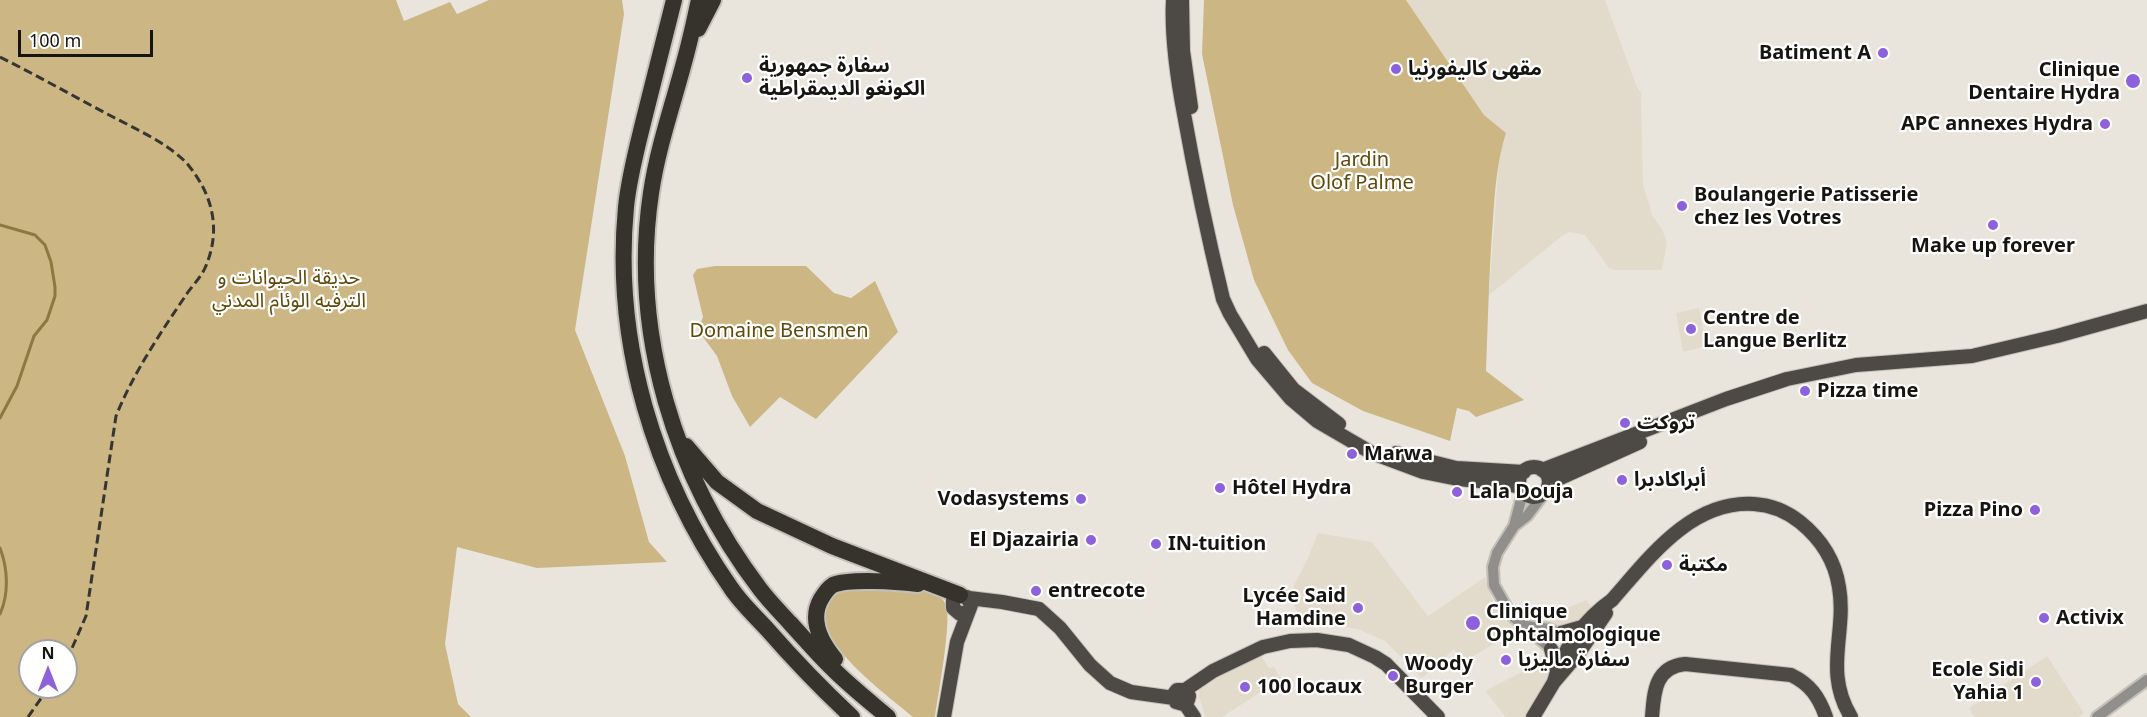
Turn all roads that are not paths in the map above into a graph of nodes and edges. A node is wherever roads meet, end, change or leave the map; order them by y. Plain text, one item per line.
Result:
1 (674, 0) edge
2 (699, 0) edge
3 (713, 0) edge
4 (1173, 0) edge
5 (1182, 0) edge
6 (691, 36) junction
7 (2147, 311) edge
8 (2147, 319) edge
9 (673, 429) junction
10 (1542, 470) junction
11 (1524, 472) junction
12 (1547, 487) junction
13 (1521, 490) junction
14 (1514, 526) junction
15 (1612, 600) junction
16 (962, 604) junction
17 (1523, 626) junction
18 (1573, 640) junction
19 (1559, 664) junction
20 (2147, 680) edge
21 (1181, 697) junction
22 (852, 717) edge
23 (888, 717) edge
24 (892, 717) edge
25 (944, 717) edge
26 (1194, 717) edge
27 (1438, 717) edge
28 (1533, 717) edge
29 (1652, 717) edge
30 (1826, 717) edge
31 (1851, 717) edge
32 (2097, 717) edge

1 - 22 highway
2 - 6 highway
3 - 6 highway
4 - 13 main road
5 - 11 main road
6 - 9 highway
7 - 10 main road
8 - 12 main road
9 - 16 highway
9 - 23 highway
10 - 11 main road
10 - 12 main road
11 - 13 main road
12 - 13 main road
12 - 14 street
13 - 14 street
14 - 17 street
15 - 18 main road
15 - 18 main road
15 - 31 main road
16 - 21 main road
16 - 24 highway
16 - 25 main road
17 - 18 street
17 - 19 street
18 - 19 main road
19 - 28 main road
20 - 32 street
21 - 26 main road
21 - 27 main road
29 - 30 main road

